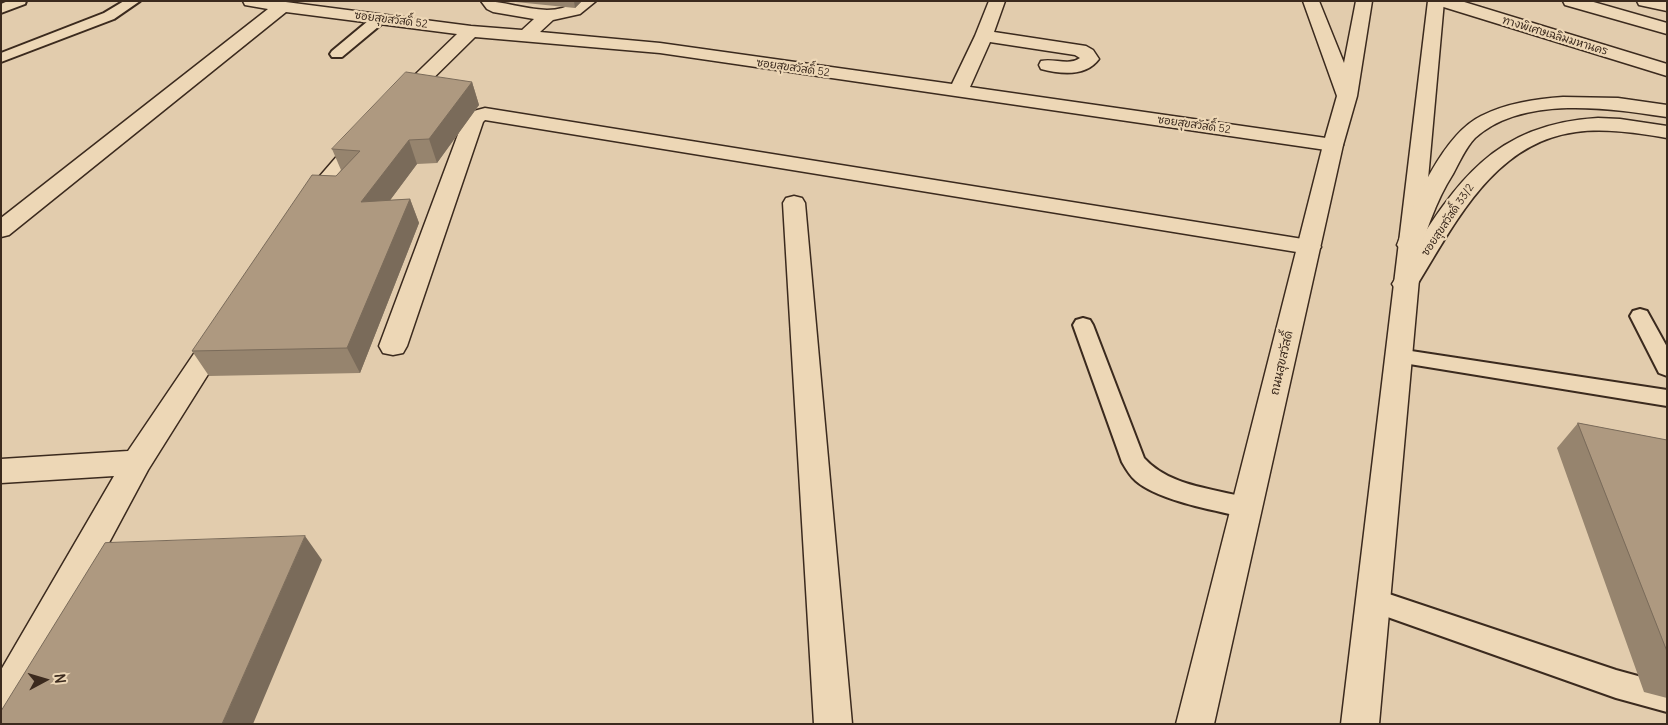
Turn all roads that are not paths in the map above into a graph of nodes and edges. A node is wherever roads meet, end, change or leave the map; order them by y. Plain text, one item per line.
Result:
1 (20, 1) edge
2 (134, 1) edge
3 (251, 1) edge
4 (488, 1) edge
5 (588, 1) edge
6 (997, 1) edge
7 (1311, 1) edge
8 (1364, 1) edge
9 (1436, 1) edge
10 (1443, 1) edge
11 (1484, 1) edge
12 (1571, 1) edge
13 (1607, 1) edge
14 (1645, 1) edge
15 (1667, 6) edge
16 (282, 7) junction
17 (1, 9) edge
18 (548, 15) junction
19 (1667, 18) edge
20 (380, 19) junction
21 (1667, 29) edge
22 (471, 30) junction
23 (527, 35) junction
24 (984, 36) junction
25 (337, 54) dead end
26 (1667, 55) edge
27 (1, 58) edge
28 (1048, 65) dead end
29 (1667, 70) edge
30 (958, 92) junction
31 (1347, 96) junction
32 (1667, 111) edge
33 (1667, 132) edge
34 (1333, 145) junction
35 (794, 203) dead end
36 (292, 226) edge
37 (1, 230) edge
38 (1409, 245) junction
39 (1309, 247) junction
40 (1405, 284) junction
41 (233, 315) edge
42 (1640, 316) dead end
43 (1083, 325) dead end
44 (393, 346) dead end
45 (1398, 356) junction
46 (1667, 368) edge
47 (1667, 398) edge
48 (137, 462) junction
49 (1, 471) edge
50 (1248, 508) junction
51 (1374, 601) junction
52 (1667, 698) edge
53 (1, 706) edge
54 (833, 724) edge
55 (1195, 724) edge
56 (1360, 724) edge

1 - 17 lane
2 - 27 lane
3 - 16 main road, ซอยสุขสวัสดิ์ 52
4 - 18 main road
5 - 18 main road
6 - 24 main road
7 - 31 main road
8 - 31 main road, ถนนสุขสวัสดิ์
9 - 38 main road
10 - 29 main road, ทางพิเศษเฉลิมมหานคร
11 - 26 main road, ทางพิเศษเฉลิมมหานคร
12 - 21 main road
13 - 19 main road
14 - 15 main road
16 - 20 main road, ซอยสุขสวัสดิ์ 52
16 - 37 main road
18 - 23 main road
20 - 22 main road, ซอยสุขสวัสดิ์ 52
20 - 25 lane
22 - 23 main road, ซอยสุขสวัสดิ์ 52
22 - 36 main road
23 - 30 main road, ซอยสุขสวัสดิ์ 52
24 - 28 main road
24 - 30 main road
30 - 34 main road, ซอยสุขสวัสดิ์ 52
31 - 34 main road, ถนนสุขสวัสดิ์
32 - 38 main road
33 - 40 main road, ซอยสุขสวัสดิ์ 33/2
34 - 39 main road, ถนนสุขสวัสดิ์
35 - 54 main road
38 - 40 main road
39 - 44 main road
39 - 50 main road, ถนนสุขสวัสดิ์
40 - 45 main road
41 - 48 main road
42 - 46 lane
43 - 50 lane
45 - 47 lane
45 - 51 main road
48 - 49 main road
48 - 53 main road
50 - 55 main road, ถนนสุขสวัสดิ์
51 - 52 lane
51 - 56 main road

